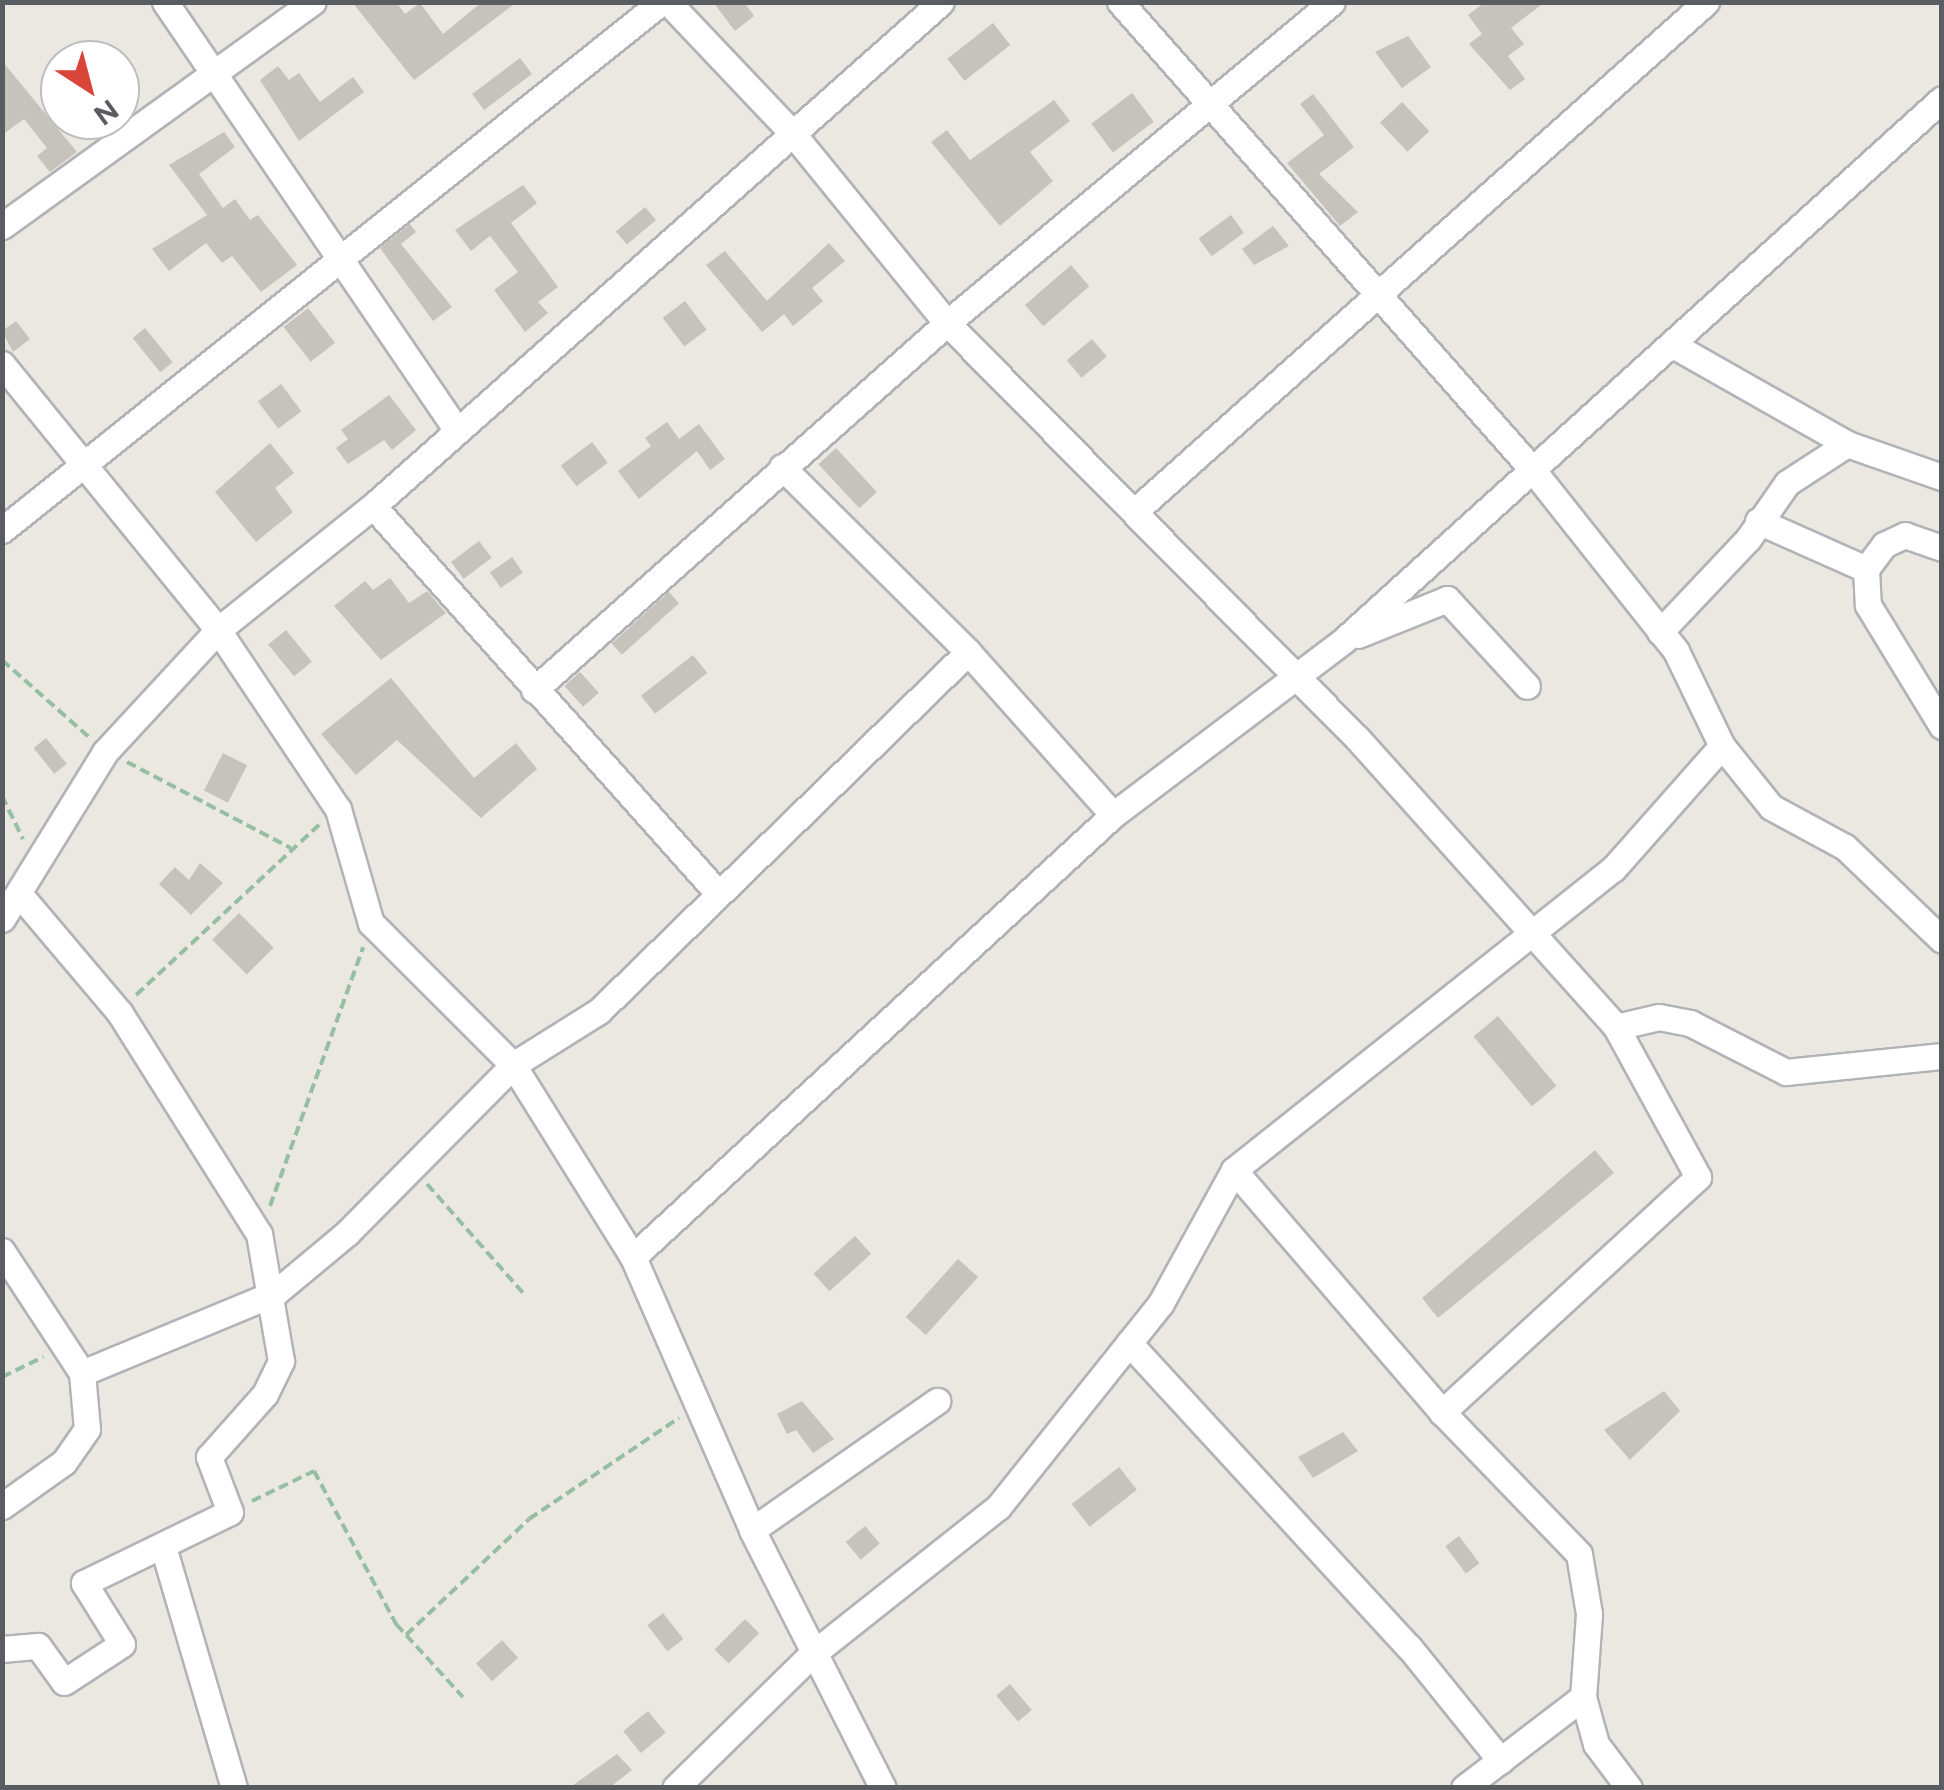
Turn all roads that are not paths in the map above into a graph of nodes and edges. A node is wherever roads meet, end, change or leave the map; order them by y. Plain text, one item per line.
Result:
1 (165, 2) edge
2 (313, 2) edge
3 (665, 2) edge
4 (941, 2) edge
5 (1120, 2) edge
6 (1332, 2) edge
7 (1706, 2) edge
8 (221, 75) junction
9 (1942, 99) edge
10 (1210, 112) junction
11 (794, 135) junction
12 (2, 226) edge
13 (341, 255) junction
14 (1382, 296) junction
15 (948, 323) junction
16 (1672, 345) junction
17 (2, 364) edge
18 (454, 426) junction
19 (1847, 444) junction
20 (82, 467) junction
21 (782, 467) junction
22 (1532, 469) junction
23 (1942, 477) edge
24 (373, 506) junction
25 (1135, 511) junction
26 (1758, 521) junction
27 (2, 530) edge
28 (1942, 548) edge
29 (1866, 569) junction
30 (218, 630) junction
31 (1660, 632) junction
32 (1344, 640) junction
33 (968, 652) junction
34 (1298, 679) junction
35 (1527, 686) dead end
36 (534, 690) junction
37 (1942, 726) edge
38 (1722, 746) junction
39 (1114, 815) junction
40 (717, 892) junction
41 (21, 896) junction
42 (2, 919) edge
43 (1534, 936) junction
44 (1942, 940) edge
45 (1616, 1028) junction
46 (1942, 1056) edge
47 (513, 1065) junction
48 (1234, 1170) junction
49 (2, 1251) edge
50 (633, 1258) junction
51 (275, 1292) junction
52 (1129, 1343) junction
53 (82, 1372) junction
54 (937, 1402) dead end
55 (1442, 1412) junction
56 (2, 1506) edge
57 (752, 1530) junction
58 (164, 1550) junction
59 (2, 1649) edge
60 (811, 1655) junction
61 (1583, 1698) junction
62 (1501, 1761) junction
63 (234, 1788) edge
64 (675, 1788) edge
65 (883, 1788) edge
66 (1464, 1788) edge
67 (1629, 1788) edge

1 - 8 street
2 - 8 street
3 - 11 street
3 - 13 street
4 - 11 street
5 - 10 street
6 - 10 street
7 - 14 street
8 - 12 street
8 - 13 street
9 - 16 street
10 - 14 street
10 - 15 street
11 - 15 street
11 - 18 street
13 - 18 street
13 - 20 street
14 - 22 street
14 - 25 street
15 - 21 street
15 - 25 street
16 - 19 street
16 - 22 street
17 - 20 street
18 - 24 street
19 - 23 street
19 - 26 street
20 - 27 street
20 - 30 street
21 - 33 street
21 - 36 street
22 - 31 street
22 - 32 street
24 - 30 street
24 - 36 street
25 - 34 street
26 - 29 street
26 - 31 street
28 - 29 street
29 - 37 street
30 - 41 street
30 - 47 street
31 - 38 street
32 - 34 street
32 - 35 street
33 - 39 street
33 - 40 street
34 - 39 street
34 - 43 street
36 - 40 street
38 - 43 street
38 - 44 street
39 - 50 street
40 - 47 street
41 - 42 street
41 - 51 street
43 - 45 street
43 - 48 street
45 - 46 street
45 - 55 street
47 - 50 street
47 - 51 street
48 - 52 street
48 - 55 street
49 - 53 street
50 - 57 street
51 - 53 street
51 - 58 street
52 - 60 street
52 - 62 street
53 - 56 street
54 - 57 street
55 - 61 street
57 - 60 street
58 - 59 street
58 - 63 street
60 - 64 street
60 - 65 street
61 - 62 street
61 - 67 street
62 - 66 street

